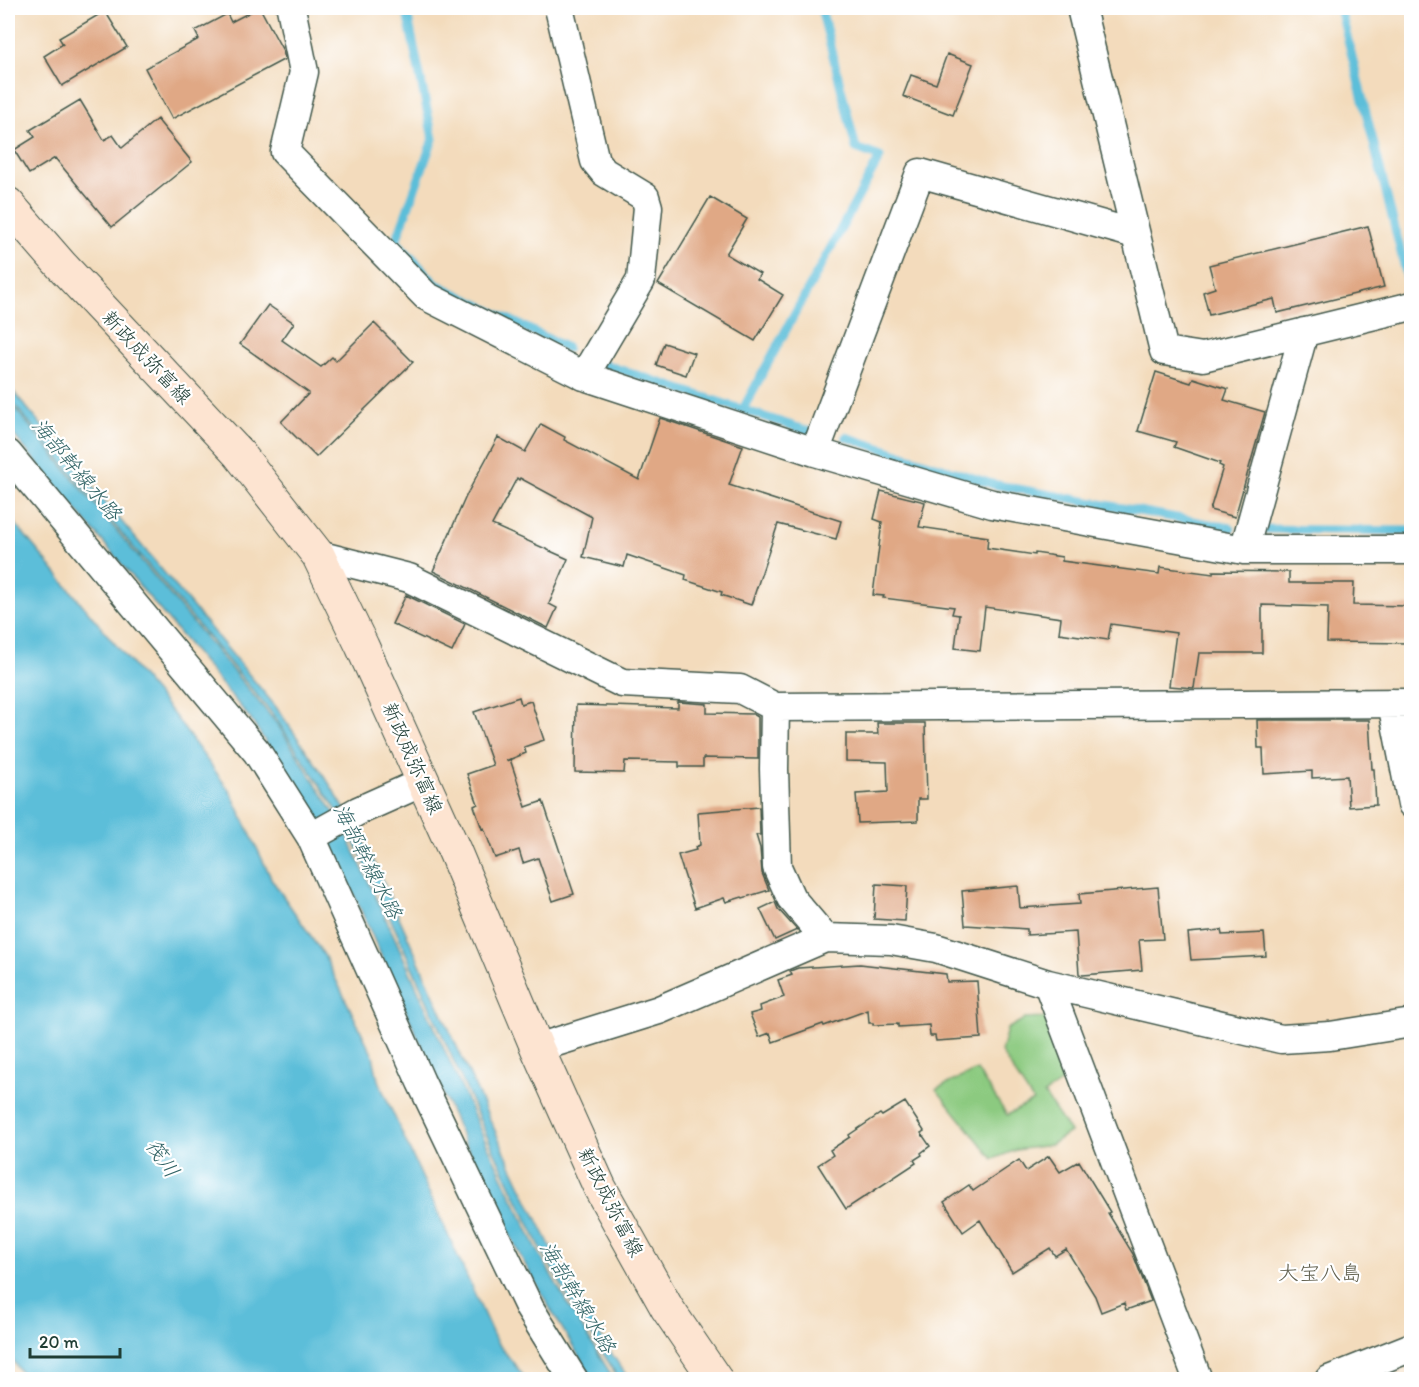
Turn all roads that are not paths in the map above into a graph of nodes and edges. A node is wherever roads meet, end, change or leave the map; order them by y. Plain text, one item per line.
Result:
1 (291, 8) edge
2 (559, 8) edge
3 (1081, 8) edge
4 (8, 204) edge
5 (1136, 234) junction
6 (1412, 306) edge
7 (1304, 332) junction
8 (584, 376) junction
9 (815, 452) junction
10 (8, 454) edge
11 (1244, 550) junction
12 (1412, 550) edge
13 (318, 555) junction
14 (1402, 703) edge
15 (775, 707) junction
16 (423, 782) junction
17 (1412, 804) edge
18 (315, 835) junction
19 (825, 938) junction
20 (1048, 984) junction
21 (1412, 1023) edge
22 (537, 1048) junction
23 (1412, 1347) edge
24 (574, 1380) edge
25 (716, 1380) edge
26 (1198, 1380) edge
27 (1329, 1380) edge

1 - 8 street
2 - 8 street
3 - 5 street
4 - 13 main road, 新政成弥富線
5 - 7 street
5 - 9 street
6 - 7 street
7 - 11 street
8 - 9 street
9 - 11 street
10 - 18 street
11 - 12 street
13 - 15 street
13 - 16 main road, 新政成弥富線
14 - 15 street
14 - 17 street
15 - 19 street
16 - 18 street
16 - 22 main road, 新政成弥富線
18 - 24 street
19 - 20 street
19 - 22 street
20 - 21 street
20 - 26 street
22 - 25 main road, 新政成弥富線
23 - 27 street

